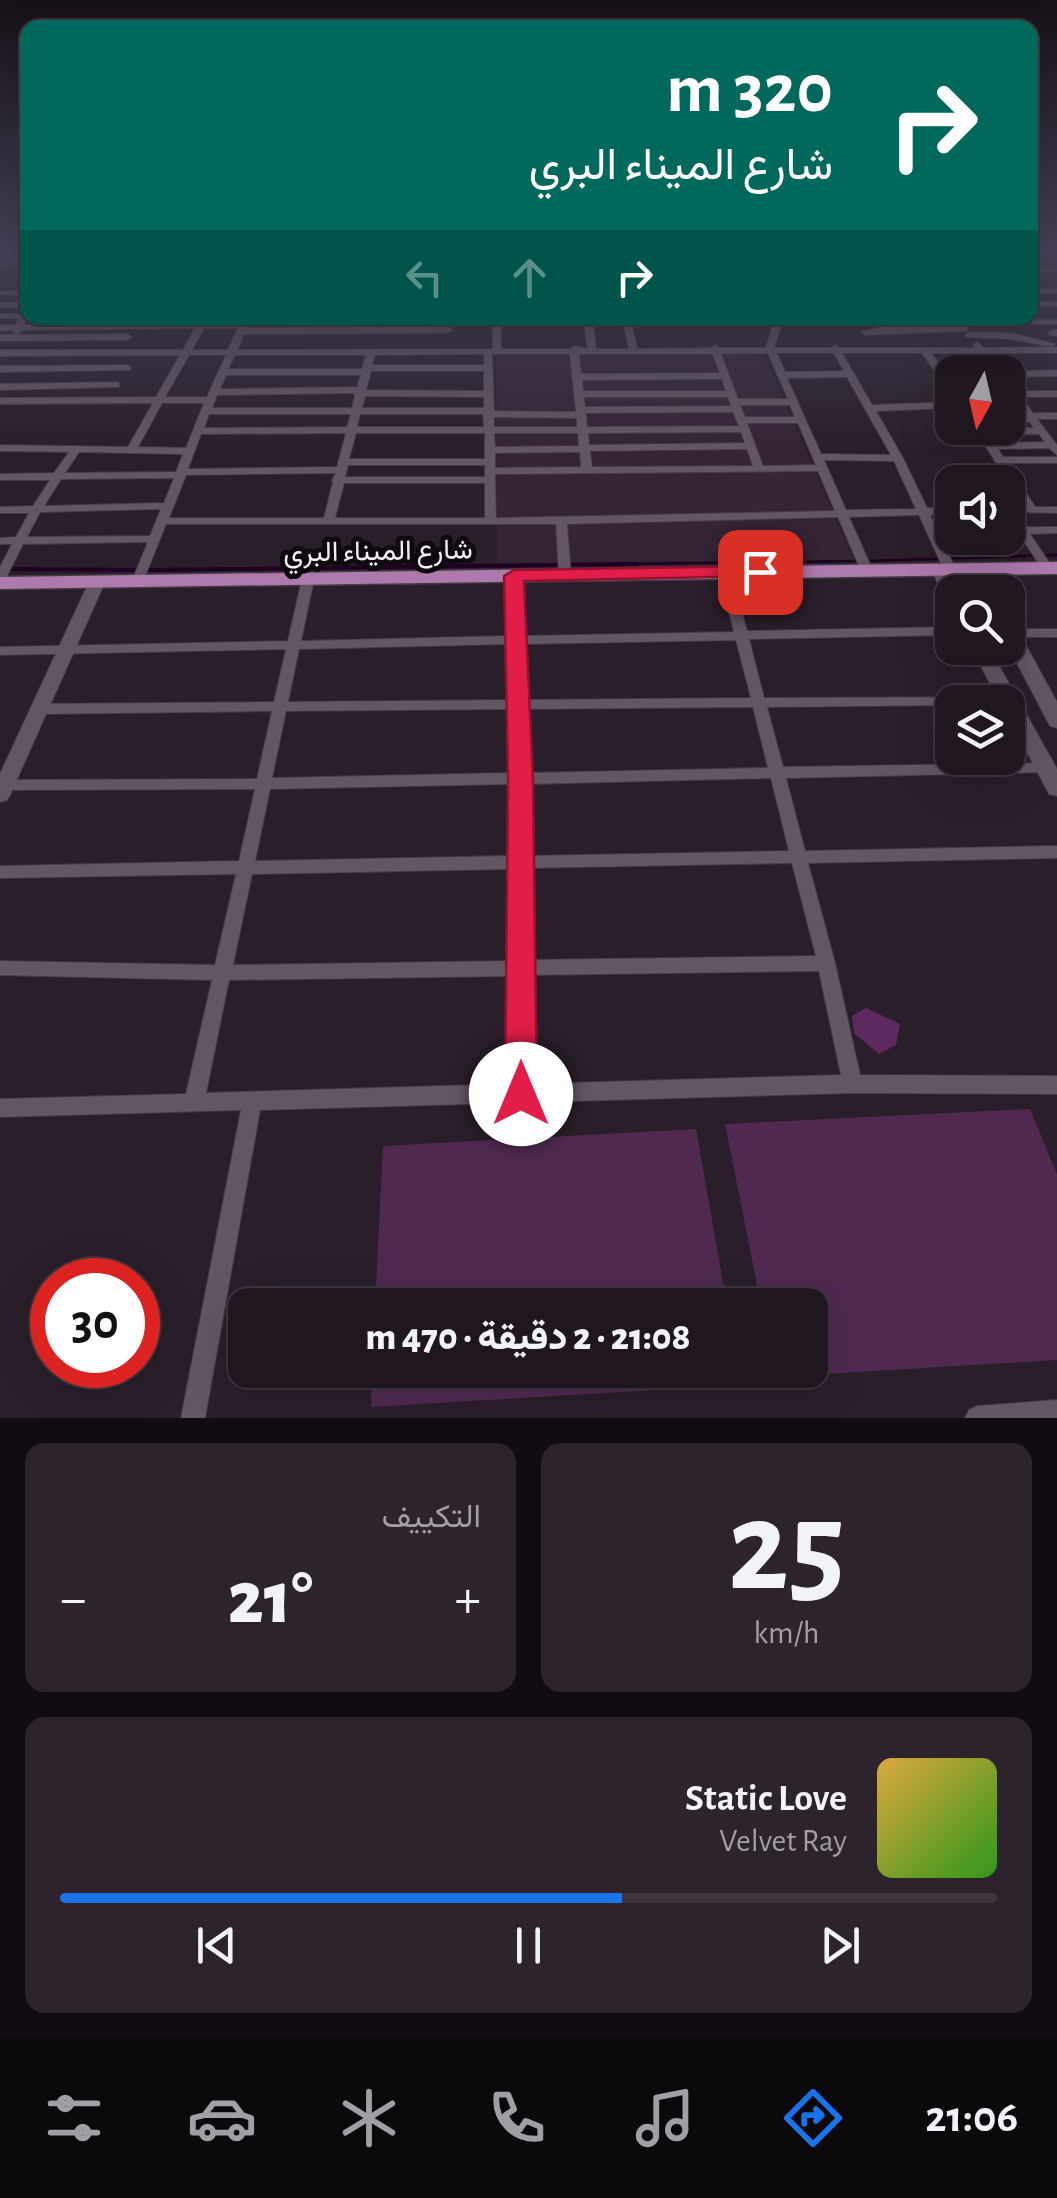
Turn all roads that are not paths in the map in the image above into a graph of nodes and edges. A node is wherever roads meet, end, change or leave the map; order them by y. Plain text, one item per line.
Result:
1 (1039, 318) edge
2 (1038, 322) edge
3 (1042, 322) junction
4 (1057, 322) edge
5 (21, 325) edge
6 (105, 325) edge
7 (135, 325) edge
8 (202, 325) edge
9 (243, 325) edge
10 (301, 325) edge
11 (344, 325) edge
12 (385, 325) edge
13 (448, 325) edge
14 (496, 325) edge
15 (568, 325) edge
16 (589, 325) edge
17 (629, 325) edge
18 (666, 325) edge
19 (730, 325) edge
20 (777, 325) edge
21 (861, 325) edge
22 (887, 325) edge
23 (950, 325) edge
24 (961, 325) edge
25 (965, 325) edge
26 (1012, 325) edge
27 (0, 328) edge
28 (343, 329) junction
29 (299, 330) junction
30 (383, 330) junction
31 (448, 330) junction
32 (891, 331) junction
33 (865, 332) junction
34 (18, 333) junction
35 (128, 337) junction
36 (1022, 337) junction
37 (0, 338) edge
38 (1056, 340) edge
39 (715, 348) junction
40 (738, 348) junction
41 (770, 348) junction
42 (835, 348) junction
43 (874, 348) junction
44 (571, 349) junction
45 (592, 349) junction
46 (639, 349) junction
47 (672, 349) junction
48 (904, 349) junction
49 (924, 349) junction
50 (447, 350) junction
51 (492, 350) junction
52 (980, 350) junction
53 (1043, 350) junction
54 (338, 351) junction
55 (375, 351) junction
56 (231, 352) junction
57 (292, 352) junction
58 (5, 353) edge
59 (119, 353) junction
60 (135, 353) junction
61 (188, 353) junction
62 (984, 355) edge
63 (935, 365) edge
64 (127, 368) junction
65 (488, 368) junction
66 (2, 369) edge
67 (367, 370) junction
68 (1057, 370) edge
69 (224, 372) junction
70 (1025, 373) edge
71 (849, 374) junction
72 (650, 376) junction
73 (724, 376) junction
74 (783, 376) junction
75 (577, 377) junction
76 (0, 384) edge
77 (116, 385) junction
78 (358, 392) junction
79 (1025, 392) edge
80 (489, 394) junction
81 (579, 394) junction
82 (653, 394) junction
83 (1057, 394) edge
84 (212, 396) junction
85 (106, 400) junction
86 (162, 400) junction
87 (0, 401) edge
88 (793, 402) junction
89 (935, 406) edge
90 (868, 408) junction
91 (1025, 409) edge
92 (658, 410) junction
93 (355, 411) junction
94 (736, 411) junction
95 (205, 412) junction
96 (488, 412) junction
97 (582, 413) junction
98 (1057, 416) edge
99 (1031, 417) junction
100 (1025, 418) edge
101 (800, 420) junction
102 (352, 430) junction
103 (584, 430) junction
104 (662, 430) junction
105 (197, 431) junction
106 (488, 432) junction
107 (1025, 439) edge
108 (1052, 444) edge
109 (749, 446) junction
110 (991, 446) joint
111 (667, 447) junction
112 (0, 448) edge
113 (586, 448) junction
114 (76, 450) junction
115 (132, 450) junction
116 (188, 452) junction
117 (898, 458) junction
118 (1000, 460) junction
119 (819, 462) junction
120 (490, 466) junction
121 (759, 469) junction
122 (587, 470) junction
123 (672, 470) junction
124 (339, 471) junction
125 (182, 473) junction
126 (57, 476) junction
127 (0, 478) edge
128 (167, 506) junction
129 (36, 509) junction
130 (0, 510) edge
131 (1025, 510) edge
132 (1032, 510) junction
133 (1057, 510) edge
134 (923, 511) junction
135 (935, 511) edge
136 (842, 515) junction
137 (161, 521) junction
138 (328, 521) junction
139 (491, 521) junction
140 (561, 521) junction
141 (1057, 530) edge
142 (1025, 531) edge
143 (933, 532) joint
144 (1025, 535) edge
145 (154, 538) junction
146 (18, 540) junction
147 (0, 541) edge
148 (1052, 568) edge
149 (979, 569) junction
150 (867, 570) junction
151 (945, 570) junction
152 (725, 572) junction
153 (565, 575) junction
154 (946, 575) edge
155 (982, 575) edge
156 (514, 576) junction
157 (308, 578) junction
158 (0, 580) edge
159 (138, 581) junction
160 (97, 582) junction
161 (935, 632) edge
162 (1025, 632) edge
163 (1057, 633) edge
164 (740, 638) junction
165 (516, 642) junction
166 (295, 646) junction
167 (65, 650) junction
168 (0, 651) edge
169 (1025, 661) edge
170 (935, 701) edge
171 (759, 702) junction
172 (282, 706) junction
173 (516, 707) junction
174 (37, 709) junction
175 (1057, 721) edge
176 (1025, 728) edge
177 (1046, 767) junction
178 (776, 774) junction
179 (520, 779) junction
180 (264, 784) junction
181 (2, 788) edge
182 (1057, 788) edge
183 (1057, 852) edge
184 (799, 859) junction
185 (520, 864) junction
186 (246, 868) junction
187 (0, 872) edge
188 (826, 964) junction
189 (0, 968) edge
190 (521, 968) junction
191 (223, 973) junction
192 (852, 1084) junction
193 (1057, 1085) edge
194 (521, 1094) junction
195 (252, 1101) junction
196 (194, 1103) junction
197 (0, 1108) edge
198 (1057, 1412) edge
199 (193, 1418) edge
200 (977, 1418) edge

1 - 3 street
2 - 3 street
3 - 4 street
3 - 38 street
5 - 34 street
6 - 34 street
7 - 35 street
8 - 61 street
9 - 29 street
9 - 56 street
10 - 29 street
11 - 28 street
12 - 30 street
13 - 31 street
14 - 51 street
15 - 44 street
16 - 45 street
17 - 46 street
18 - 47 street
19 - 40 street
20 - 41 street
21 - 33 street
22 - 32 street
23 - 32 street
24 - 52 street
25 - 36 street
26 - 36 street
27 - 34 street
28 - 29 street
28 - 30 street
28 - 54 street
29 - 57 street
30 - 31 street
30 - 55 street
31 - 50 street
32 - 33 street
32 - 48 street
33 - 43 street
34 - 35 street
34 - 37 street
34 - 58 street
35 - 59 street
36 - 38 street
38 - 53 street
39 - 40 street
39 - 47 street
39 - 73 street
40 - 41 street
41 - 42 street
41 - 74 street
42 - 43 street
42 - 71 street
43 - 48 street
44 - 45 street
44 - 51 street
44 - 75 street
45 - 46 street
46 - 47 street
46 - 72 street
48 - 49 street
49 - 52 street
49 - 63 street
50 - 51 street
50 - 55 street
51 - 65 street
52 - 53 street
52 - 62 street
53 - 68 street
54 - 55 street
54 - 57 street
55 - 67 street
56 - 57 street
56 - 61 street
56 - 69 street
58 - 59 street
58 - 66 street
59 - 60 street
60 - 61 street
60 - 64 street
61 - 86 street
64 - 66 street
64 - 77 street
65 - 67 street
65 - 80 street
66 - 76 street
67 - 69 street
67 - 78 street
68 - 70 street
69 - 84 street
71 - 74 street
71 - 90 street
72 - 73 street
72 - 75 street
72 - 82 street
73 - 94 street
74 - 88 street
75 - 81 street
76 - 77 street
77 - 85 street
78 - 80 street
78 - 84 street
78 - 93 street
79 - 83 street
80 - 96 street
81 - 82 street
81 - 97 street
82 - 92 street
82 - 94 street
84 - 86 street
84 - 95 street
85 - 86 street
85 - 87 street
86 - 115 street
88 - 94 street
88 - 101 street
89 - 90 street
90 - 117 street
91 - 99 street
92 - 94 street
92 - 97 street
92 - 104 street
93 - 95 street
93 - 96 street
93 - 102 street
94 - 101 street
94 - 104 street
94 - 109 street
95 - 105 street
96 - 97 street
96 - 106 street
97 - 103 street
98 - 99 street
99 - 100 street
99 - 108 street
101 - 119 street
102 - 105 street
102 - 106 street
102 - 124 street
103 - 104 street
103 - 106 street
103 - 113 street
104 - 111 street
105 - 116 street
106 - 120 street
107 - 108 street
108 - 110 street
108 - 118 street
109 - 111 street
109 - 121 street
110 - 118 street
111 - 113 street
111 - 123 street
112 - 114 street
113 - 120 street
113 - 122 street
114 - 115 street
114 - 126 street
115 - 116 street
116 - 125 street
117 - 119 street
117 - 134 street
118 - 132 street
119 - 121 street
119 - 136 street
120 - 122 street
120 - 124 street
120 - 124 street
120 - 139 street
121 - 123 street
122 - 123 street
124 - 125 street
124 - 138 street
125 - 126 street
125 - 128 street
126 - 127 street
126 - 129 street
128 - 129 street
128 - 137 street
129 - 130 street
129 - 146 street
131 - 132 street
132 - 133 street
134 - 135 street
134 - 136 street
134 - 143 street
136 - 140 street
136 - 150 street
137 - 138 street
137 - 145 street
138 - 139 street
139 - 140 street
140 - 153 street
141 - 142 street
143 - 151 street
144 - 148 street
145 - 146 street
145 - 159 street
146 - 147 street
146 - 158 street
148 - 149 highway, شارع الميناء البري
149 - 151 highway, شارع الميناء البري
149 - 155 main road
150 - 151 highway, شارع الميناء البري
150 - 152 highway, شارع الميناء البري
151 - 154 main road
152 - 153 highway, شارع الميناء البري
152 - 164 street
153 - 156 highway, شارع الميناء البري
156 - 157 highway, شارع الميناء البري
156 - 165 street
157 - 159 highway, شارع الميناء البري
157 - 166 street
158 - 160 highway, شارع الميناء البري
159 - 160 highway, شارع الميناء البري
160 - 167 street
161 - 164 street
162 - 163 street
164 - 165 street
164 - 171 street
165 - 166 street
165 - 173 street
166 - 167 street
166 - 172 street
167 - 168 street
167 - 174 street
169 - 175 main road
170 - 171 street
171 - 173 street
171 - 178 street
172 - 173 street
172 - 174 street
172 - 180 street
173 - 179 street
174 - 181 street
176 - 177 main road
177 - 178 street
177 - 182 main road
178 - 179 street
178 - 184 street
179 - 180 street
179 - 185 street
180 - 181 street
180 - 186 street
183 - 184 street
184 - 185 street
184 - 188 street
185 - 186 street
185 - 190 street
186 - 187 street
186 - 191 street
188 - 190 street
188 - 192 street
189 - 191 street
190 - 191 street
190 - 194 street
191 - 196 street
192 - 193 street
192 - 194 street
194 - 195 street
195 - 196 street
195 - 199 street
196 - 197 street
198 - 200 street

